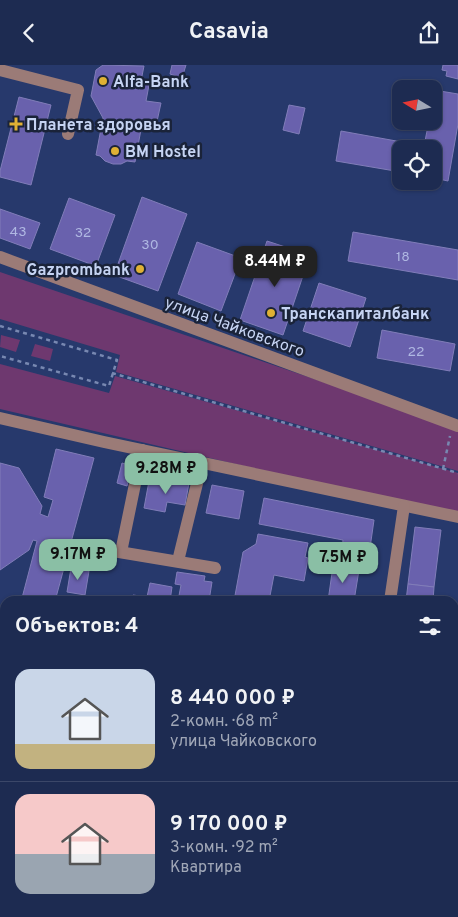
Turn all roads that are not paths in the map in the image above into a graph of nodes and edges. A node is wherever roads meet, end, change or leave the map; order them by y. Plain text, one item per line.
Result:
1 (0, 70) edge
2 (68, 134) dead end
3 (0, 257) edge
4 (0, 418) edge
5 (458, 426) edge
6 (142, 450) junction
7 (202, 463) junction
8 (404, 506) junction
9 (458, 517) edge
10 (89, 547) dead end
11 (121, 552) junction
12 (178, 561) junction
13 (215, 568) dead end
14 (391, 596) edge

1 - 2 street
3 - 5 street, улица Чайковского
4 - 6 street
6 - 7 street
6 - 11 street
7 - 8 street
7 - 12 street
8 - 9 street
8 - 14 street
10 - 11 street
11 - 12 street
12 - 13 street

